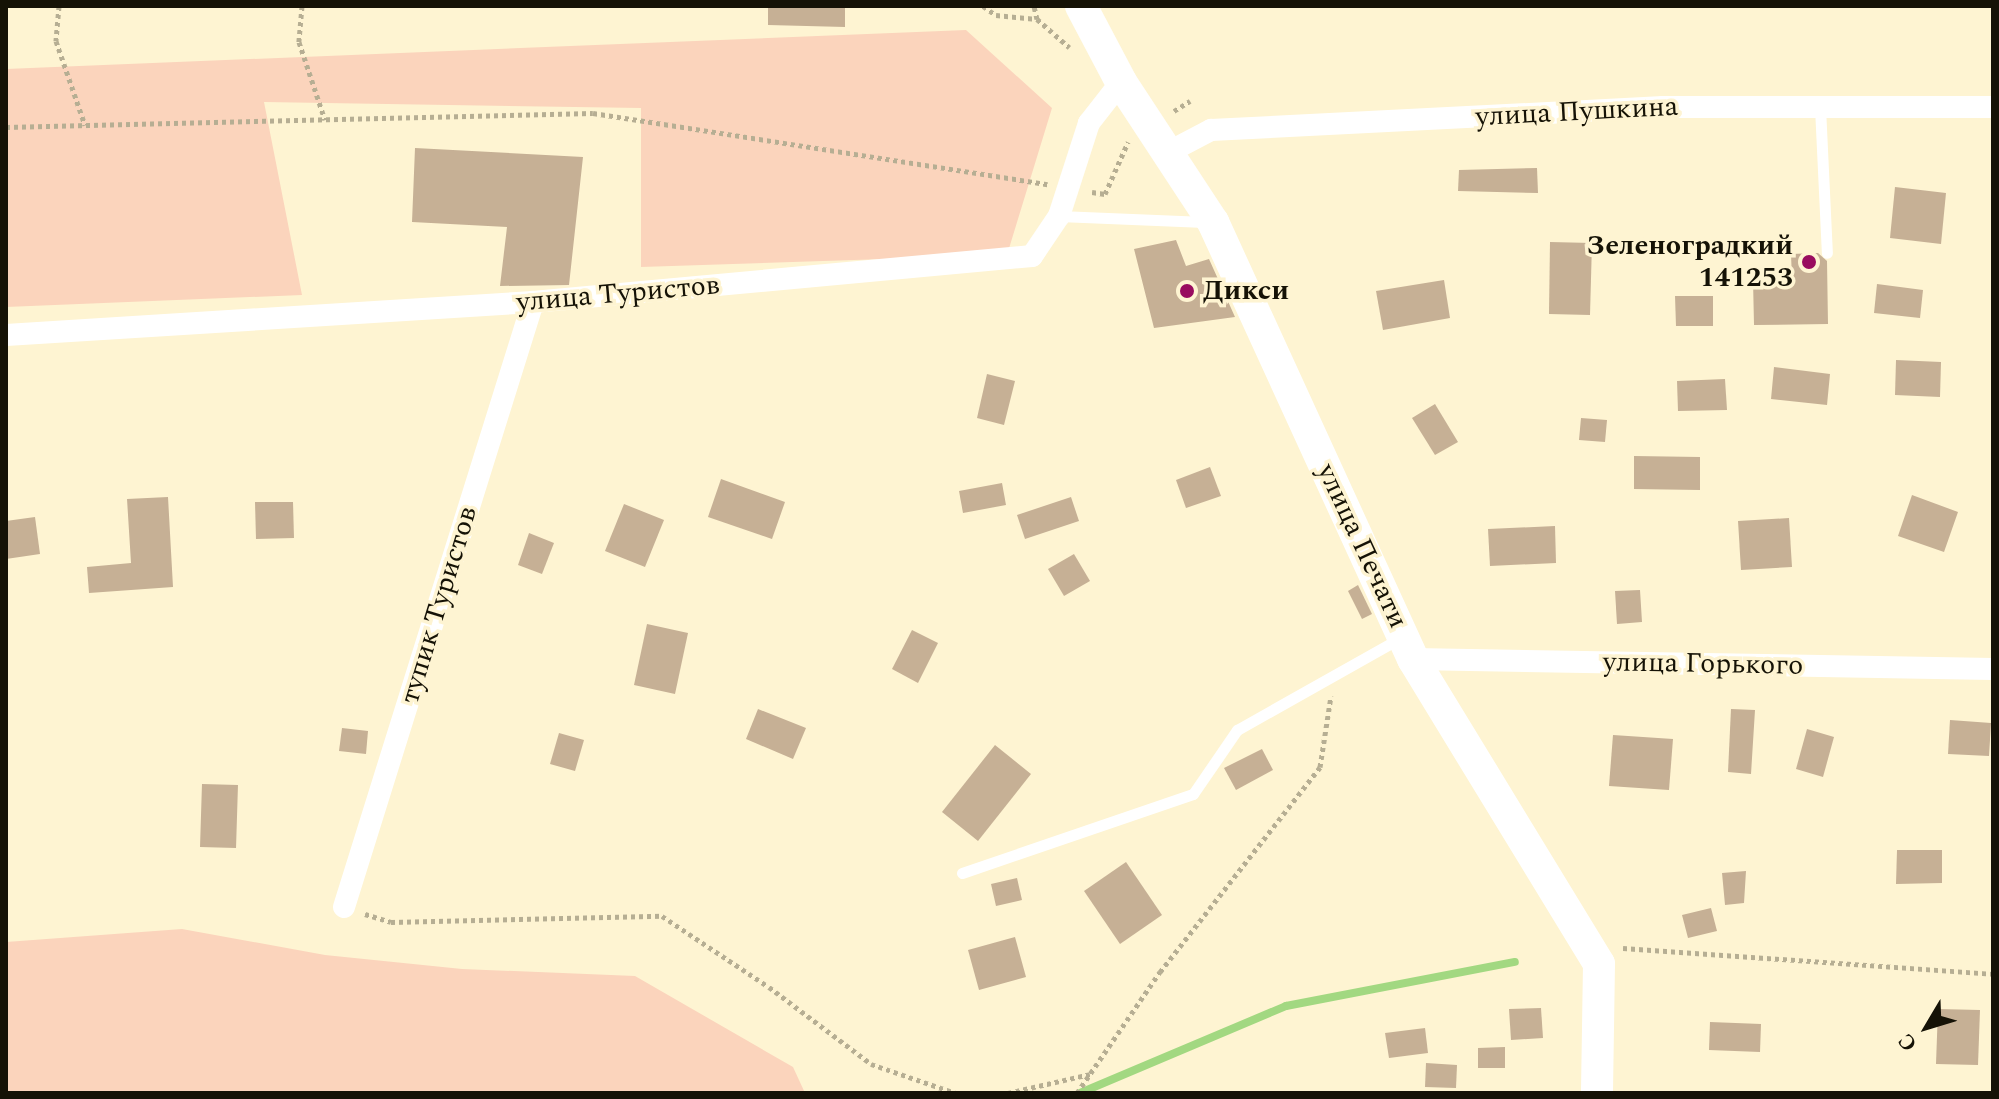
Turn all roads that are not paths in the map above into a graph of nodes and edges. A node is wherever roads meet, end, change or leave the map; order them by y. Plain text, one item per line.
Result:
1 (1081, 6) edge
2 (1121, 82) junction
3 (1820, 107) junction
4 (1993, 107) edge
5 (1159, 140) junction
6 (1059, 216) junction
7 (1213, 222) junction
8 (1827, 253) dead end
9 (533, 302) junction
10 (6, 335) edge
11 (1408, 648) junction
12 (1993, 669) edge
13 (962, 873) dead end
14 (344, 907) road end
15 (1597, 1093) edge

1 - 2 street, улица Печати
2 - 5 street, улица Печати
2 - 6 street, улица Туристов
3 - 4 street, улица Пушкина
3 - 5 street, улица Пушкина
3 - 8 lane
5 - 7 street, улица Печати
6 - 7 lane
6 - 9 street, улица Туристов
7 - 11 street, улица Печати
9 - 10 street, улица Туристов
9 - 14 street, тупик Туристов
11 - 12 street, улица Горького
11 - 13 lane
11 - 15 street, улица Печати

